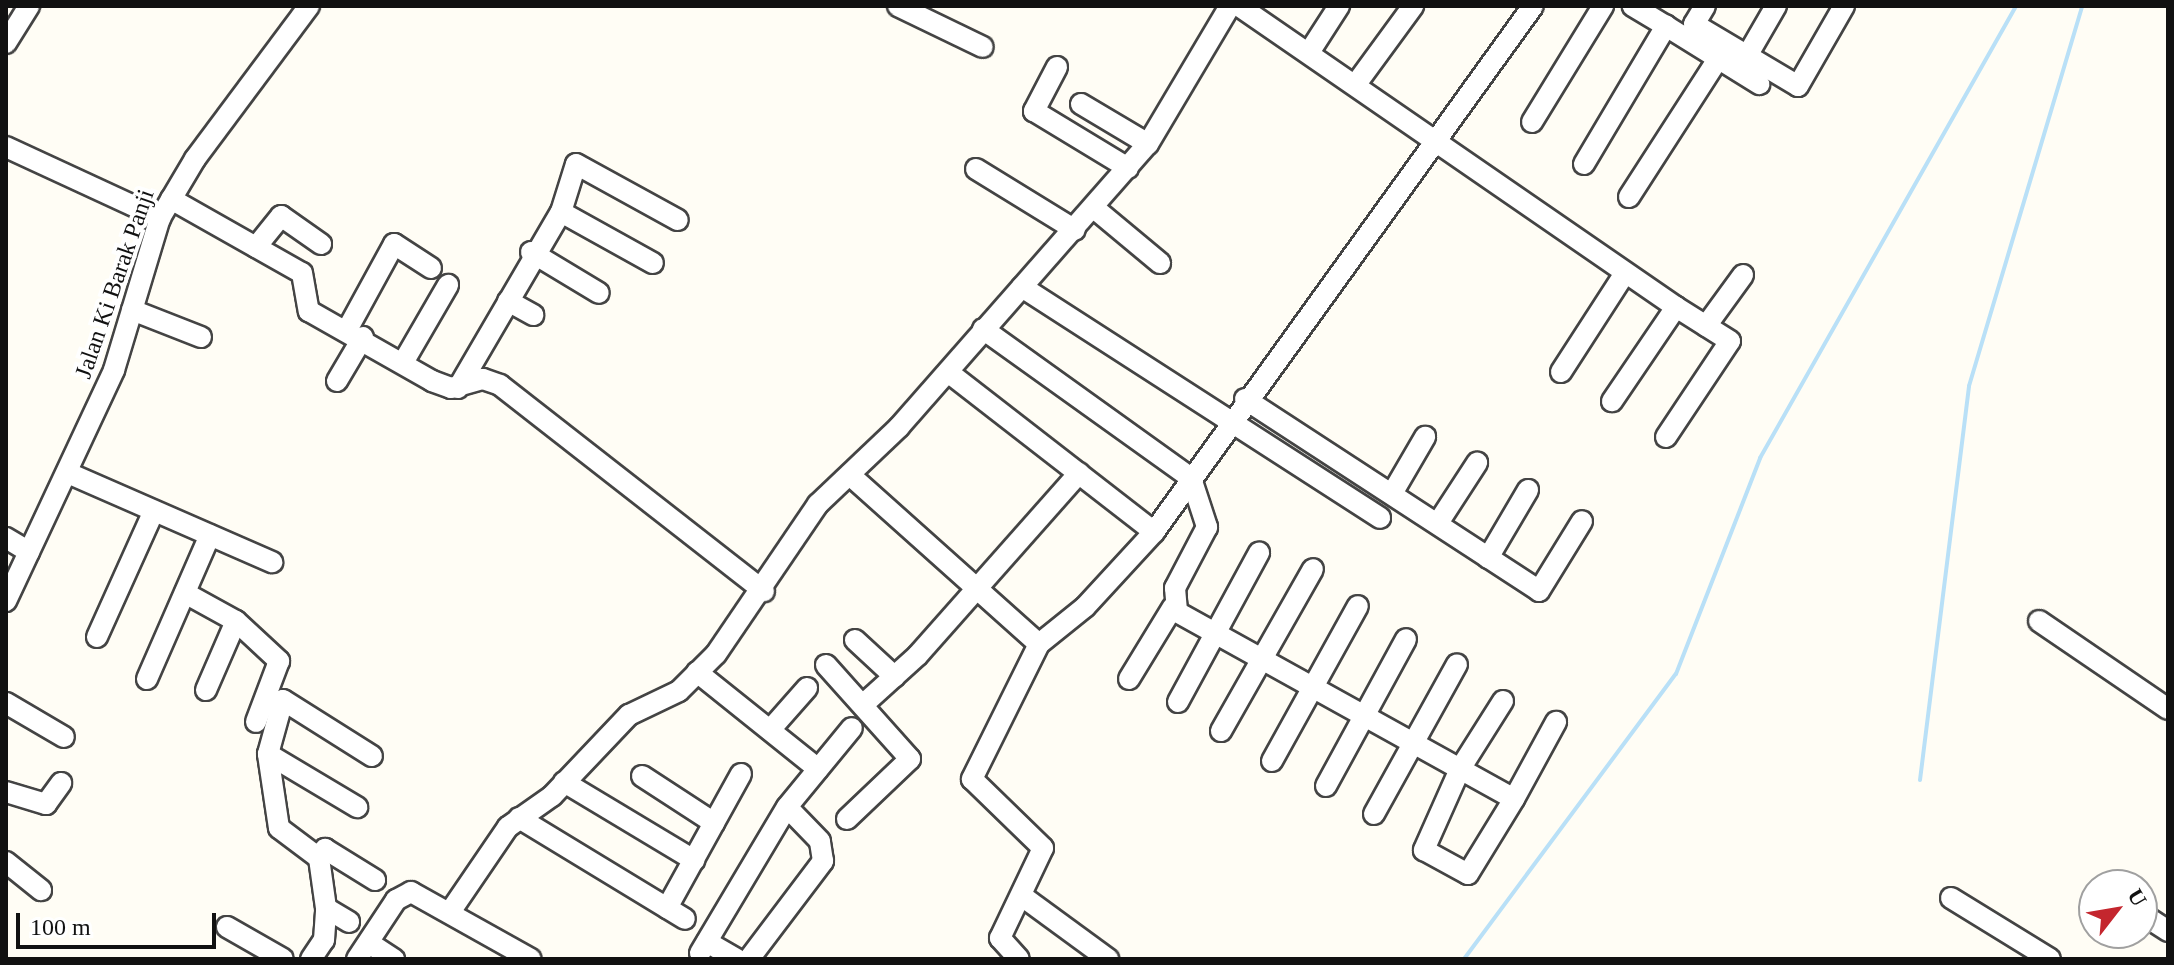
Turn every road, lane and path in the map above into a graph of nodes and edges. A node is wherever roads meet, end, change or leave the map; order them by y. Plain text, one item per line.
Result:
1 (29, 6) edge
2 (309, 6) edge
3 (898, 6) edge
4 (1230, 6) edge
5 (1239, 6) edge
6 (1339, 6) edge
7 (1413, 6) edge
8 (1533, 6) edge
9 (1603, 6) edge
10 (1633, 6) edge
11 (1776, 6) edge
12 (1844, 6) edge
13 (1699, 15) edge
14 (1666, 20) junction
15 (9, 32) edge
16 (983, 47) dead end
17 (1310, 51) junction
18 (1747, 56) junction
19 (1718, 59) junction
20 (1057, 67) dead end
21 (1356, 84) junction
22 (1759, 84) dead end
23 (1081, 104) dead end
24 (1532, 122) dead end
25 (1430, 142) junction
26 (1148, 144) junction
27 (6, 147) edge
28 (1584, 164) dead end
29 (1128, 168) junction
30 (976, 169) dead end
31 (1629, 197) dead end
32 (171, 199) junction
33 (1094, 208) junction
34 (561, 212) junction
35 (160, 218) junction
36 (678, 220) dead end
37 (1075, 230) junction
38 (321, 244) dead end
39 (256, 247) junction
40 (531, 252) junction
41 (653, 263) dead end
42 (1160, 263) dead end
43 (431, 268) dead end
44 (1625, 273) junction
45 (1743, 275) dead end
46 (448, 285) dead end
47 (1022, 287) junction
48 (599, 293) dead end
49 (508, 301) junction
50 (1676, 307) junction
51 (132, 310) junction
52 (533, 315) dead end
53 (1706, 326) junction
54 (983, 329) junction
55 (355, 334) junction
56 (201, 337) dead end
57 (404, 361) junction
58 (948, 372) junction
59 (1561, 372) dead end
60 (337, 381) dead end
61 (458, 388) junction
62 (1245, 399) junction
63 (1612, 401) dead end
64 (1228, 423) junction
65 (1425, 437) dead end
66 (1666, 437) dead end
67 (1477, 463) dead end
68 (68, 473) junction
69 (1079, 473) junction
70 (851, 476) junction
71 (1191, 478) junction
72 (1528, 490) dead end
73 (1393, 492) junction
74 (154, 511) junction
75 (1380, 518) dead end
76 (1582, 521) dead end
77 (1438, 523) junction
78 (1154, 532) junction
79 (210, 535) junction
80 (6, 538) edge
81 (29, 552) junction
82 (1259, 553) dead end
83 (1488, 558) junction
84 (272, 562) dead end
85 (1313, 569) dead end
86 (975, 584) junction
87 (764, 591) junction
88 (185, 593) junction
89 (6, 601) edge
90 (1358, 606) dead end
91 (1173, 607) junction
92 (236, 621) junction
93 (2039, 621) dead end
94 (1215, 632) junction
95 (97, 637) dead end
96 (1406, 639) dead end
97 (855, 640) dead end
98 (1039, 644) junction
99 (1264, 659) junction
100 (1457, 664) dead end
101 (826, 665) dead end
102 (697, 672) junction
103 (895, 677) junction
104 (147, 679) dead end
105 (1129, 679) dead end
106 (1315, 686) junction
107 (807, 688) dead end
108 (206, 690) dead end
109 (1503, 701) dead end
110 (866, 702) junction
111 (1178, 702) dead end
112 (6, 703) edge
113 (2168, 709) edge
114 (1363, 711) junction
115 (256, 722) dead end
116 (1556, 722) dead end
117 (852, 728) dead end
118 (770, 730) junction
119 (1221, 731) dead end
120 (64, 737) dead end
121 (1415, 741) junction
122 (268, 754) junction
123 (372, 756) dead end
124 (1272, 761) dead end
125 (818, 769) junction
126 (1460, 769) junction
127 (741, 774) dead end
128 (642, 776) dead end
129 (564, 782) junction
130 (61, 783) dead end
131 (1326, 786) dead end
132 (6, 792) edge
133 (1514, 799) junction
134 (357, 807) dead end
135 (787, 807) junction
136 (1374, 814) dead end
137 (519, 818) junction
138 (847, 819) dead end
139 (714, 823) junction
140 (319, 858) junction
141 (694, 860) junction
142 (6, 862) edge
143 (375, 880) dead end
144 (41, 890) dead end
145 (1022, 896) junction
146 (1951, 898) dead end
147 (326, 908) junction
148 (667, 908) junction
149 (450, 912) junction
150 (685, 919) dead end
151 (349, 922) dead end
152 (227, 927) dead end
153 (363, 951) edge
154 (283, 959) edge
155 (311, 959) edge
156 (394, 959) edge
157 (531, 959) edge
158 (736, 959) edge
159 (749, 959) edge
160 (1019, 959) edge
161 (1108, 959) edge
162 (2050, 959) edge

1 - 15 street
2 - 32 street, Jalan Ki Barak Panji
3 - 16 street
4 - 26 street
5 - 17 street
6 - 17 street
7 - 21 street
8 - 25 street
9 - 24 street
10 - 14 street
11 - 18 street
12 - 18 street
13 - 14 street
13 - 18 street
14 - 19 street
14 - 28 street
17 - 21 street
19 - 22 street
19 - 31 street
20 - 29 street
21 - 25 street
23 - 26 street
25 - 44 street
25 - 62 street
26 - 29 street
27 - 35 street
29 - 33 street
30 - 37 street
32 - 35 street, Jalan Ki Barak Panji
32 - 39 street
33 - 37 street
33 - 42 street
34 - 36 street
34 - 40 street
34 - 41 street
35 - 51 street, Jalan Ki Barak Panji
37 - 47 street
38 - 39 street
39 - 55 street
40 - 48 street
40 - 49 street
43 - 55 street
44 - 50 street
44 - 59 street
45 - 53 street
46 - 57 street
47 - 54 street
47 - 64 street
49 - 52 street
49 - 61 street
50 - 53 street
50 - 63 street
51 - 56 street
51 - 68 street, Jalan Ki Barak Panji
53 - 66 street
54 - 58 street
54 - 71 street
55 - 57 street
55 - 60 street
57 - 61 street
58 - 69 street
58 - 70 street
61 - 87 street
62 - 64 street
62 - 73 street
64 - 71 street
64 - 75 street
65 - 73 street
67 - 77 street
68 - 74 street
68 - 81 street, Jalan Ki Barak Panji
69 - 78 street
69 - 86 street
70 - 86 street
70 - 87 street
71 - 78 street
71 - 91 street
72 - 83 street
73 - 77 street
74 - 79 street
74 - 95 street
76 - 83 street
77 - 83 street
78 - 98 street
79 - 84 street
79 - 88 street
80 - 81 street
81 - 89 street, Jalan Ki Barak Panji
82 - 94 street
85 - 99 street
86 - 98 street
86 - 103 street
87 - 102 street
88 - 92 street
88 - 104 street
90 - 106 street
91 - 94 street
91 - 105 street
92 - 108 street
92 - 115 street
93 - 113 street
94 - 99 street
94 - 111 street
96 - 114 street
97 - 103 street
98 - 145 street
99 - 106 street
99 - 119 street
100 - 121 street
101 - 110 street
102 - 118 street
102 - 129 street
103 - 110 street
106 - 114 street
106 - 124 street
107 - 118 street
109 - 126 street
110 - 138 street
112 - 120 street
114 - 121 street
114 - 131 street
116 - 133 street
117 - 125 street
118 - 125 street
121 - 126 street
121 - 136 street
122 - 123 street
122 - 134 street
122 - 140 street
125 - 135 street
126 - 133 street
126 - 133 street
127 - 139 street
128 - 139 street
129 - 137 street
129 - 141 street
130 - 132 street
135 - 158 street
135 - 159 street
137 - 148 street
137 - 149 street
139 - 141 street
140 - 143 street
140 - 147 street
141 - 148 street
142 - 144 street
145 - 160 street
145 - 161 street
146 - 162 street
147 - 151 street
147 - 155 street
148 - 150 street
149 - 153 street
149 - 157 street
152 - 154 street
153 - 156 street

